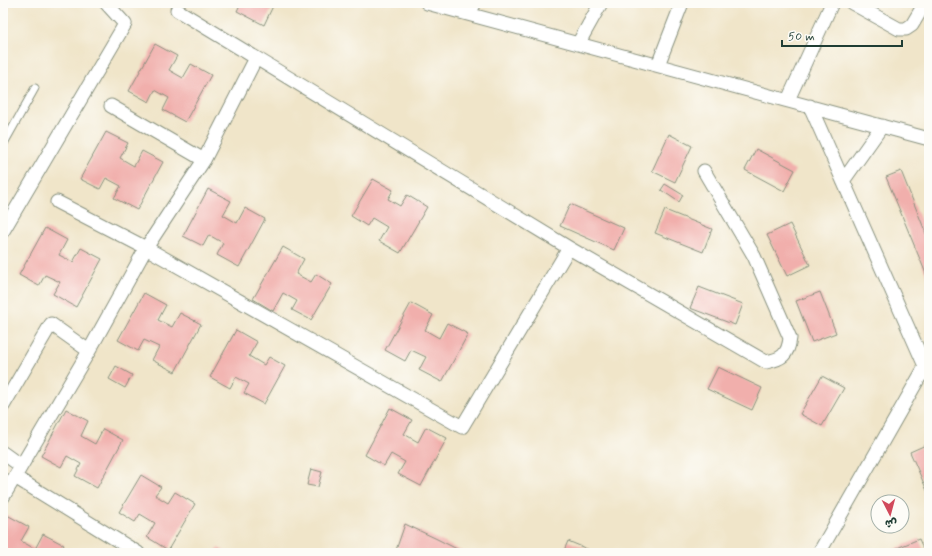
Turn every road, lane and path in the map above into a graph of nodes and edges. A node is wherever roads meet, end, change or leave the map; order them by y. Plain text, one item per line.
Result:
1 (106, 3) edge
2 (427, 3) edge
3 (601, 3) edge
4 (682, 3) edge
5 (832, 3) edge
6 (852, 3) edge
7 (925, 3) edge
8 (471, 9) edge
9 (177, 10) dead end
10 (578, 44) junction
11 (256, 58) junction
12 (658, 66) junction
13 (35, 88) dead end
14 (788, 100) junction
15 (111, 106) dead end
16 (810, 106) junction
17 (882, 126) junction
18 (929, 139) edge
19 (3, 145) edge
20 (204, 160) junction
21 (704, 171) dead end
22 (843, 181) junction
23 (57, 202) dead end
24 (3, 231) edge
25 (146, 248) junction
26 (569, 248) junction
27 (89, 350) junction
28 (927, 371) edge
29 (3, 406) edge
30 (3, 453) edge
31 (18, 471) junction
32 (3, 498) edge
33 (138, 553) edge
34 (819, 553) edge

1 - 24 street
2 - 8 street
3 - 10 street
4 - 12 street
5 - 14 street
6 - 7 street
8 - 10 street
9 - 11 street
10 - 12 street
11 - 20 street
11 - 26 street
12 - 14 street
13 - 19 lane
14 - 16 street
15 - 20 street
16 - 17 street
16 - 22 street
17 - 18 street
17 - 22 street
20 - 25 street
21 - 26 street
22 - 28 street
23 - 25 street
25 - 26 street
25 - 27 street
27 - 29 street
27 - 31 street
28 - 34 street
30 - 31 street
31 - 32 street
31 - 33 street

